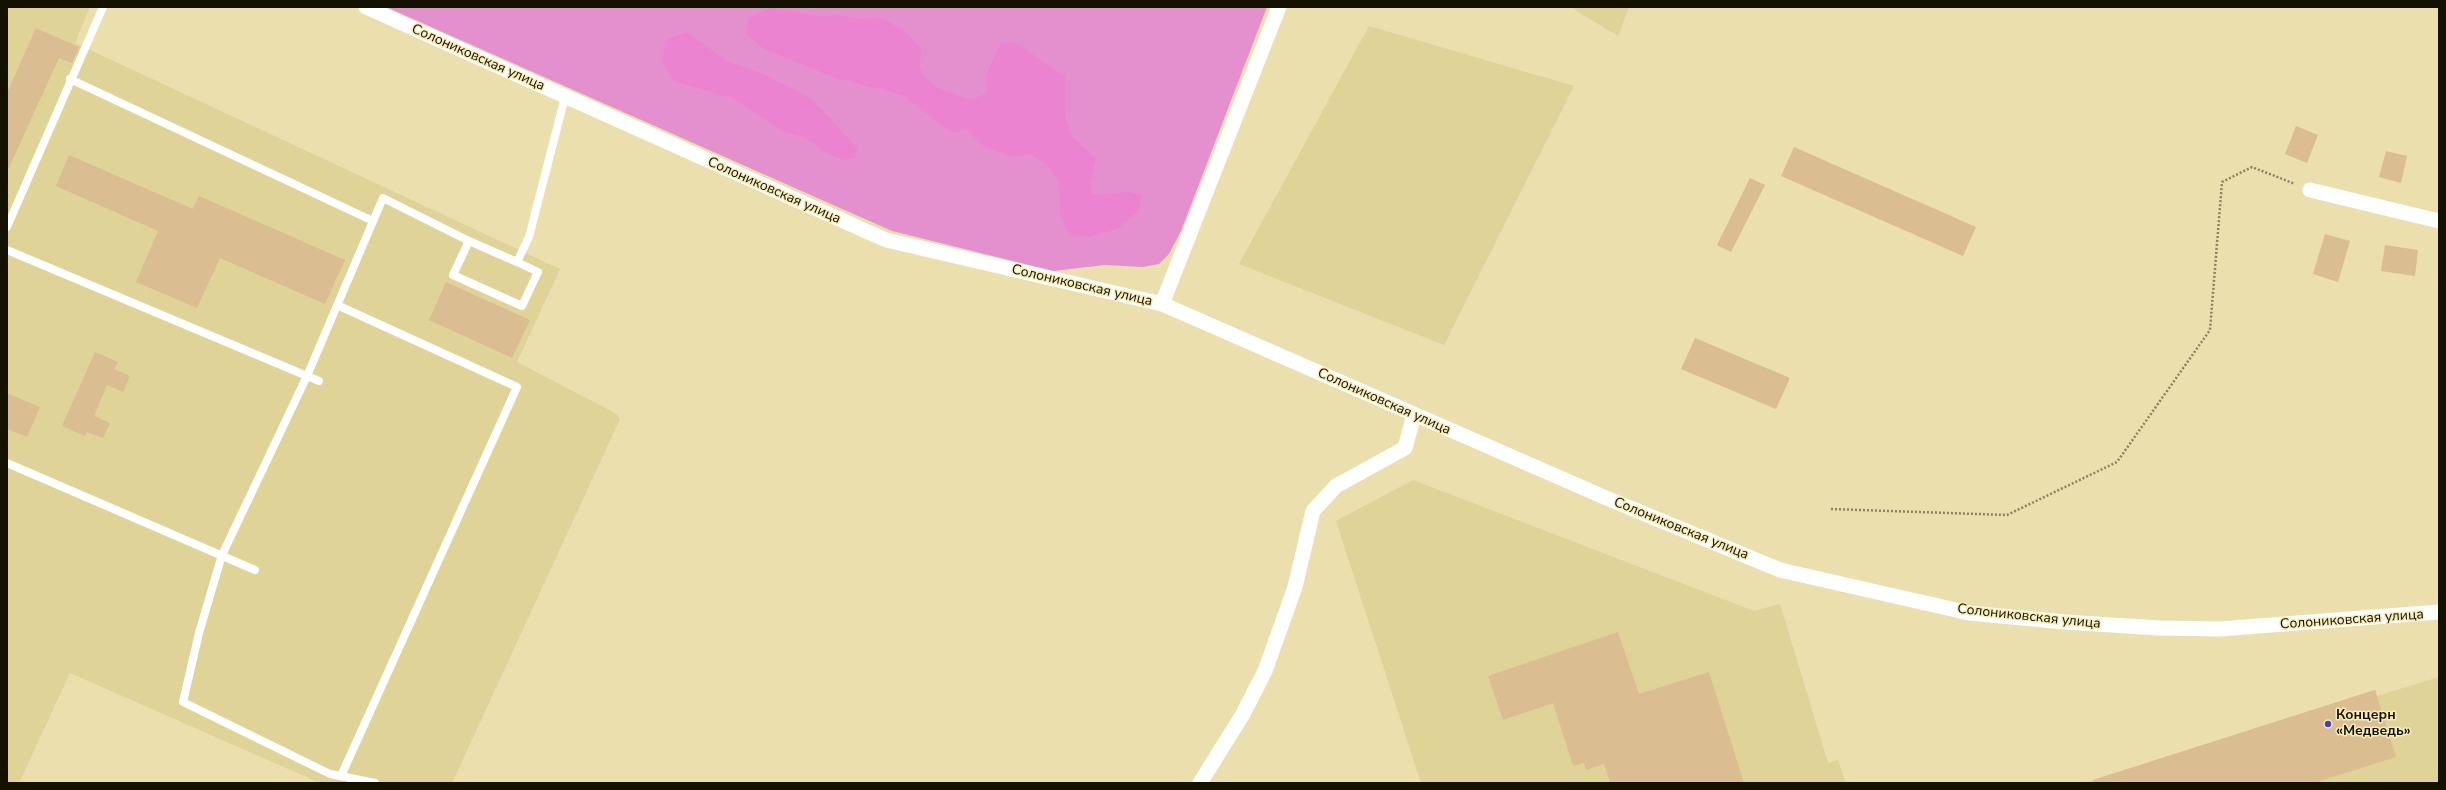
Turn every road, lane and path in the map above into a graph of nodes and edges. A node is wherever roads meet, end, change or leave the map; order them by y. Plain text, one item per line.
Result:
1 (103, 7) edge
2 (366, 7) edge
3 (1279, 7) edge
4 (70, 79) junction
5 (564, 97) junction
6 (2310, 190) joint
7 (374, 221) junction
8 (2439, 221) edge
9 (7, 227) edge
10 (468, 240) junction
11 (7, 250) edge
12 (517, 262) junction
13 (1162, 304) junction
14 (337, 306) junction
15 (307, 376) junction
16 (319, 381) dead end
17 (1414, 415) junction
18 (7, 463) edge
19 (1831, 508) dead end
20 (222, 556) junction
21 (255, 570) dead end
22 (2439, 612) edge
23 (341, 776) junction
24 (375, 783) edge
25 (1200, 783) edge

1 - 4 lane
2 - 5 street, Солониковская улица
3 - 13 street
4 - 7 lane
4 - 9 lane
5 - 12 lane
5 - 13 street, Солониковская улица
6 - 8 street
6 - 19 path
7 - 10 lane
7 - 14 lane
10 - 12 lane
10 - 12 lane
11 - 15 lane
13 - 17 street, Солониковская улица
14 - 15 lane
14 - 23 lane
15 - 16 lane
15 - 20 lane
17 - 22 street, Солониковская улица
17 - 25 street
18 - 20 lane
20 - 21 lane
20 - 23 lane
23 - 24 lane

